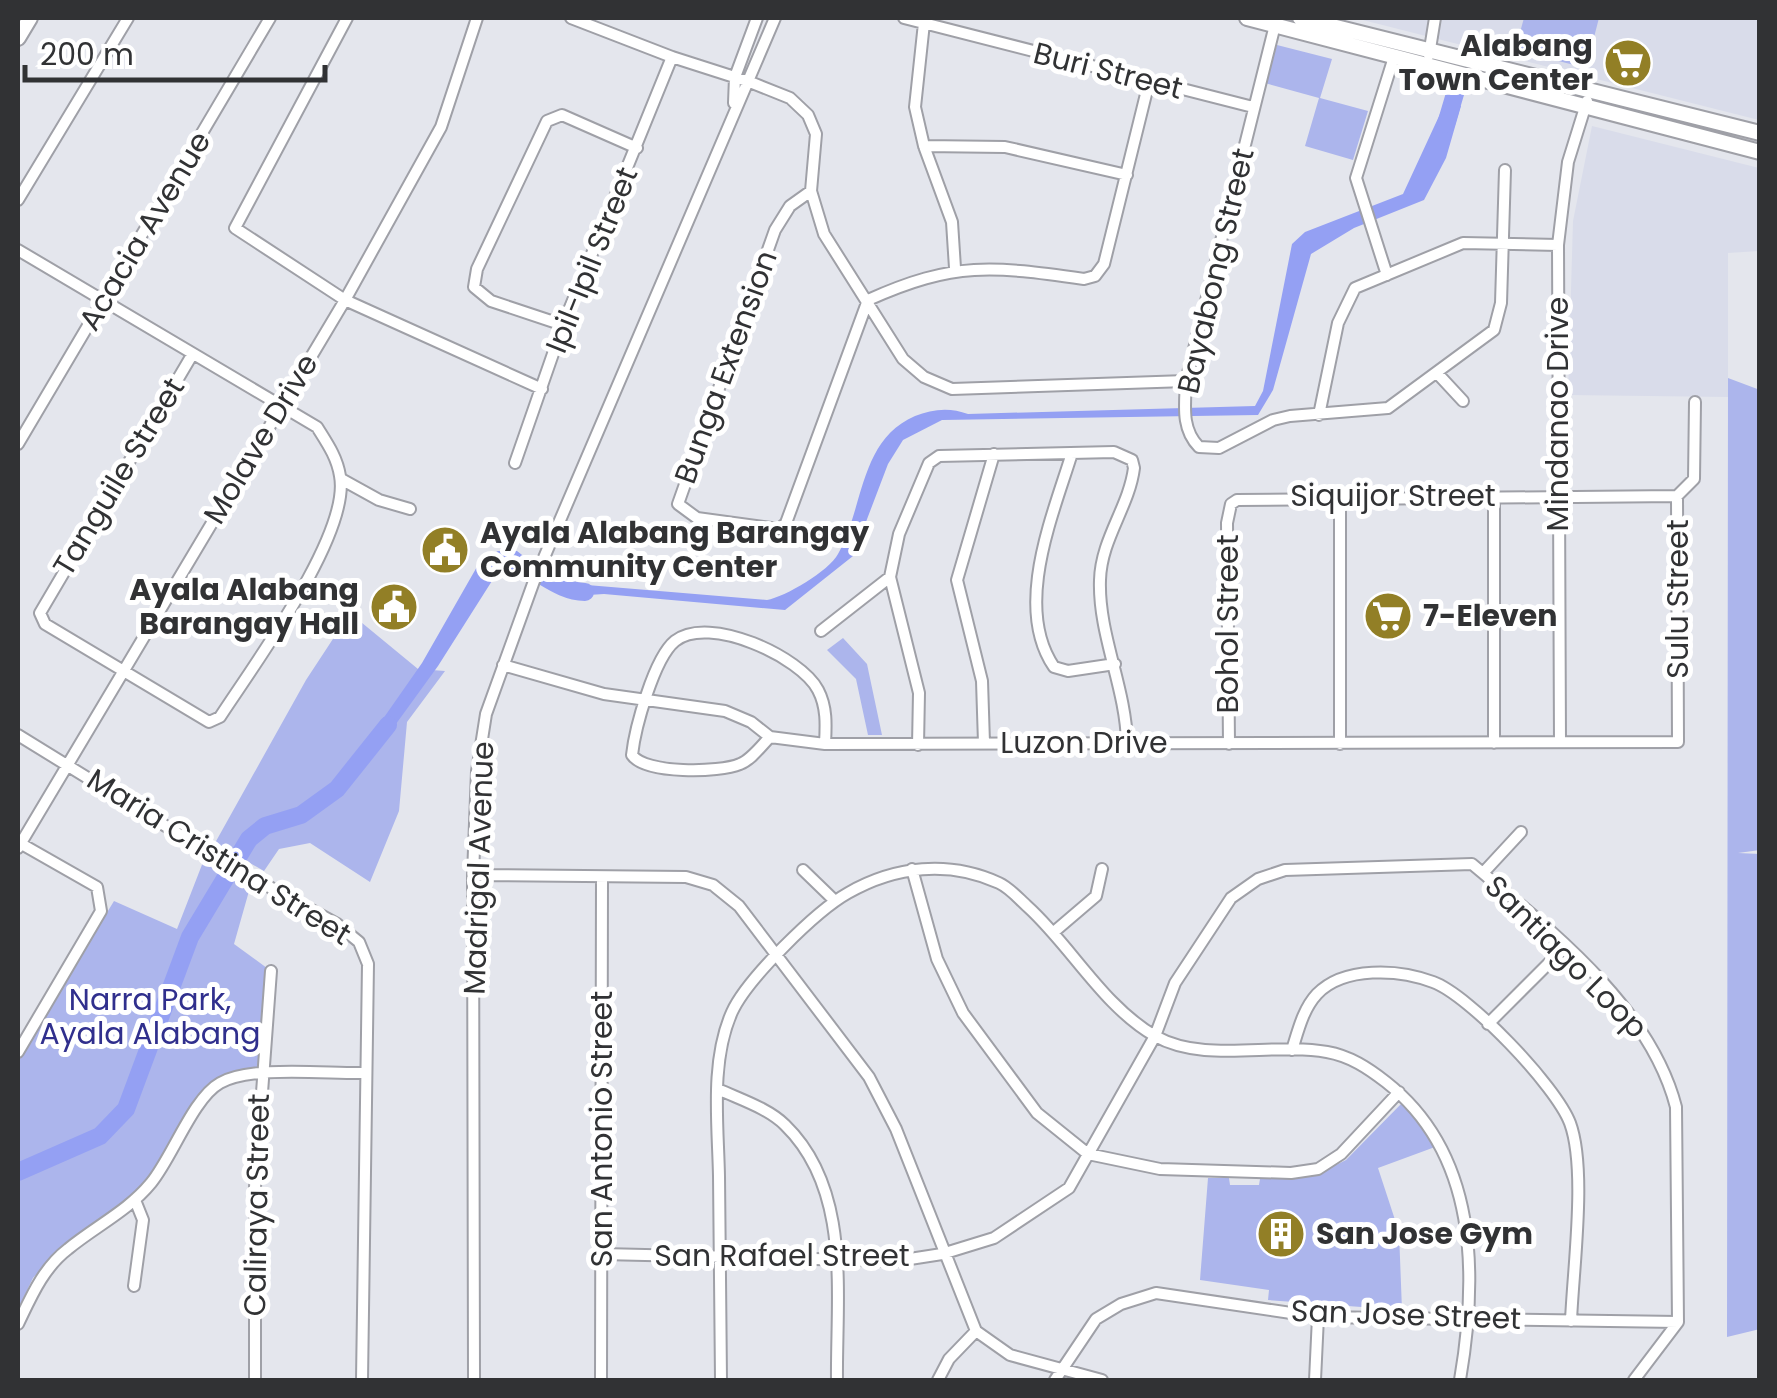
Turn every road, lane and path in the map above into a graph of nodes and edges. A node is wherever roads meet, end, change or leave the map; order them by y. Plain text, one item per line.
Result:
1 (30, 18) edge
2 (128, 18) edge
3 (270, 18) edge
4 (347, 18) edge
5 (477, 18) edge
6 (571, 18) edge
7 (757, 18) edge
8 (775, 18) edge
9 (904, 18) edge
10 (1246, 18) edge
11 (1300, 18) edge
12 (1435, 18) edge
13 (924, 23) junction
14 (1275, 25) junction
15 (18, 38) edge
16 (672, 58) junction
17 (1394, 58) junction
18 (1429, 59) junction
19 (735, 77) junction
20 (750, 82) junction
21 (1149, 82) junction
22 (1590, 90) junction
23 (734, 104) junction
24 (1586, 106) junction
25 (1254, 107) junction
26 (1753, 131) edge
27 (924, 146) junction
28 (636, 148) junction
29 (1752, 149) edge
30 (1505, 170) dead end
31 (1127, 175) junction
32 (811, 190) junction
33 (18, 200) edge
34 (1503, 243) junction
35 (1558, 244) junction
36 (18, 250) edge
37 (956, 268) junction
38 (1387, 274) junction
39 (345, 300) junction
40 (868, 300) junction
41 (102, 301) junction
42 (563, 325) junction
43 (192, 355) junction
44 (1437, 373) junction
45 (1186, 381) junction
46 (542, 389) junction
47 (1462, 401) dead end
48 (1695, 402) dead end
49 (279, 407) junction
50 (1319, 415) junction
51 (18, 444) edge
52 (1072, 453) junction
53 (994, 454) junction
54 (514, 463) dead end
55 (342, 480) junction
56 (1340, 496) junction
57 (1494, 496) junction
58 (1559, 496) junction
59 (1677, 496) junction
60 (1231, 504) joint
61 (410, 510) dead end
62 (890, 577) junction
63 (821, 631) dead end
64 (1116, 664) junction
65 (503, 666) junction
66 (125, 670) junction
67 (644, 701) junction
68 (18, 735) edge
69 (770, 738) junction
70 (1560, 742) junction
71 (1678, 742) joint
72 (1127, 743) junction
73 (1494, 743) junction
74 (825, 744) junction
75 (984, 744) junction
76 (1229, 744) junction
77 (1340, 744) junction
78 (918, 745) junction
79 (67, 763) junction
80 (1522, 832) dead end
81 (18, 844) edge
82 (1102, 869) dead end
83 (803, 870) dead end
84 (912, 870) junction
85 (1483, 873) junction
86 (473, 874) junction
87 (602, 877) junction
88 (834, 901) junction
89 (1055, 932) junction
90 (1564, 948) junction
91 (779, 956) junction
92 (271, 971) dead end
93 (1488, 1024) junction
94 (1154, 1036) junction
95 (1292, 1050) junction
96 (18, 1052) edge
97 (364, 1073) junction
98 (260, 1074) junction
99 (718, 1089) junction
100 (1399, 1092) junction
101 (1088, 1154) junction
102 (134, 1200) junction
103 (602, 1254) junction
104 (942, 1254) junction
105 (720, 1257) junction
106 (836, 1262) junction
107 (134, 1286) dead end
108 (1318, 1316) junction
109 (1470, 1319) junction
110 (1570, 1321) junction
111 (1678, 1322) junction
112 (18, 1324) edge
113 (976, 1331) junction
114 (1056, 1376) edge
115 (254, 1380) edge
116 (362, 1380) edge
117 (474, 1380) edge
118 (601, 1380) edge
119 (722, 1380) edge
120 (837, 1380) edge
121 (938, 1380) edge
122 (1102, 1380) edge
123 (1316, 1380) edge
124 (1460, 1380) edge
125 (1634, 1380) edge

1 - 15 main road
2 - 33 street
3 - 41 street, Acacia Avenue
4 - 39 street
5 - 39 street, Molave Drive
6 - 16 street
7 - 19 street, Madrigal Avenue
8 - 20 street, Madrigal Avenue
9 - 13 street, Buri Street
10 - 14 main road
11 - 18 main road
12 - 18 street
13 - 21 street, Buri Street
13 - 27 street
14 - 17 main road
14 - 25 street, Bayabong Street
16 - 19 street
16 - 28 street, Ipil-Ipil Street
17 - 18 main road
17 - 38 street
18 - 22 main road
18 - 24 main road
19 - 20 street
19 - 23 street, Madrigal Avenue
20 - 23 street, Madrigal Avenue
20 - 32 street
21 - 25 street, Buri Street
21 - 31 street
22 - 24 street, Mindanao Drive
22 - 26 main road
23 - 65 street, Madrigal Avenue
24 - 29 main road
24 - 35 street, Mindanao Drive
25 - 45 street, Bayabong Street
26 - 29 main road
27 - 31 street
27 - 37 street
28 - 42 street, Ipil-Ipil Street
28 - 42 street
30 - 34 street, Bayabong Street
31 - 37 street
32 - 40 street
32 - 40 street, Bunga Extension
34 - 35 street
34 - 38 street
34 - 44 street, Bayabong Street
35 - 58 street, Mindanao Drive
36 - 41 street
37 - 40 street
38 - 50 street
39 - 46 street
39 - 49 street, Molave Drive
40 - 45 street
41 - 43 street
41 - 51 street, Acacia Avenue
42 - 46 street, Ipil-Ipil Street
43 - 49 street
43 - 66 street, Tanguile Street
44 - 47 street
44 - 50 street, Bayabong Street
45 - 50 street, Bayabong Street
46 - 54 street, Ipil-Ipil Street
48 - 59 street, Sulu Street
49 - 55 street
49 - 66 street, Molave Drive
52 - 53 street
52 - 64 street
52 - 64 street
53 - 62 street
53 - 75 street
55 - 61 street
55 - 66 street
56 - 57 street, Siquijor Street
56 - 60 street, Siquijor Street
56 - 77 street
57 - 58 street, Siquijor Street
57 - 73 street
58 - 59 street, Siquijor Street
58 - 70 street, Mindanao Drive
59 - 71 street, Sulu Street
60 - 76 street, Bohol Street
62 - 63 street
62 - 78 street
64 - 72 street
65 - 67 street, Luzon Drive
65 - 86 street, Madrigal Avenue
66 - 79 street, Molave Drive
67 - 69 street, Luzon Drive
67 - 69 street
67 - 74 street
68 - 79 street, Maria Cristina Street
69 - 74 street, Luzon Drive
70 - 71 street, Luzon Drive
70 - 73 street, Luzon Drive
72 - 75 street, Luzon Drive
72 - 76 street, Luzon Drive
73 - 77 street, Luzon Drive
74 - 78 street, Luzon Drive
75 - 78 street, Luzon Drive
76 - 77 street, Luzon Drive
79 - 81 street, Molave Drive
79 - 97 street, Maria Cristina Street
80 - 85 street
81 - 96 street
82 - 89 street
83 - 88 street
84 - 88 street
84 - 89 street
84 - 101 street
85 - 90 street, Santiago Loop
85 - 94 street, Santiago Loop
86 - 87 street
86 - 117 street, Madrigal Avenue
87 - 91 street
87 - 103 street, San Antonio Street
88 - 91 street
89 - 94 street
90 - 93 street
90 - 111 street, Santiago Loop
91 - 99 street
91 - 104 street
92 - 98 street, Caliraya Street
93 - 95 street
93 - 110 street
94 - 95 street
94 - 101 street, San Rafael Street
95 - 100 street
97 - 98 street
97 - 116 street, Maria Cristina Street
98 - 102 street
98 - 115 street, Caliraya Street
99 - 105 street
99 - 106 street
100 - 101 street
100 - 109 street
101 - 104 street, San Rafael Street
102 - 107 street
102 - 112 street
103 - 105 street, San Rafael Street
103 - 118 street, San Antonio Street
104 - 106 street, San Rafael Street
104 - 113 street
105 - 106 street, San Rafael Street
105 - 119 street
106 - 120 street
108 - 109 street, San Jose Street
108 - 114 street, San Jose Street
108 - 123 street
109 - 110 street, San Jose Street
109 - 124 street
110 - 111 street, San Jose Street
111 - 125 street
113 - 114 street
113 - 121 street
114 - 122 street

